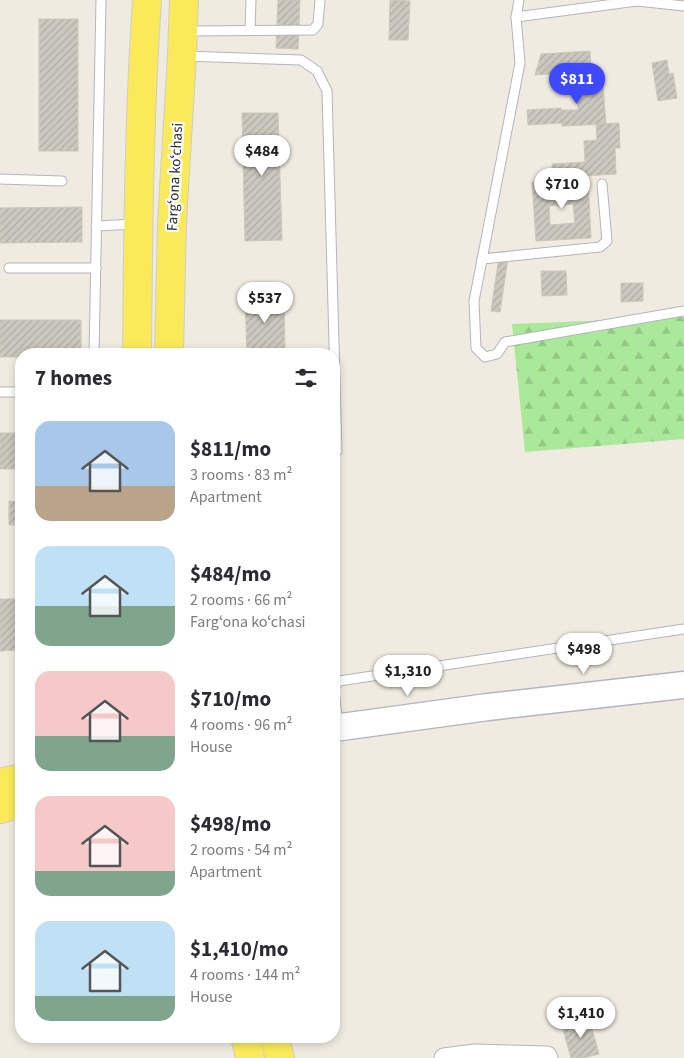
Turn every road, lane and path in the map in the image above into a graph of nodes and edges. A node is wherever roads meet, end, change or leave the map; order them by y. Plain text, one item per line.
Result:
1 (101, 0) edge
2 (148, 0) edge
3 (184, 0) edge
4 (251, 0) edge
5 (320, 0) edge
6 (519, 0) edge
7 (637, 1) edge
8 (684, 6) edge
9 (516, 17) junction
10 (250, 30) junction
11 (182, 44) junction
12 (0, 179) edge
13 (62, 181) dead end
14 (602, 184) dead end
15 (139, 224) junction
16 (96, 226) junction
17 (482, 259) junction
18 (9, 268) dead end
19 (96, 268) junction
20 (684, 311) edge
21 (94, 348) edge
22 (137, 348) edge
23 (168, 348) edge
24 (334, 348) edge
25 (0, 392) edge
26 (15, 392) edge
27 (684, 629) edge
28 (340, 681) edge
29 (684, 685) edge
30 (340, 727) edge
31 (15, 779) edge
32 (0, 783) edge
33 (15, 804) edge
34 (0, 808) edge
35 (246, 1043) edge
36 (276, 1043) edge
37 (250, 1058) edge
38 (280, 1058) edge
39 (444, 1058) edge
40 (548, 1058) edge

1 - 16 lane
2 - 15 main road
3 - 11 main road, Fargʻona koʻchasi
4 - 10 lane
5 - 10 lane
6 - 9 lane
7 - 8 lane
7 - 9 lane
9 - 17 lane
10 - 11 lane
11 - 23 main road, Fargʻona koʻchasi
11 - 24 lane
12 - 13 lane
14 - 17 lane
15 - 16 lane
15 - 22 main road
16 - 19 lane
17 - 20 lane
18 - 19 lane
19 - 21 lane
25 - 26 lane
27 - 28 lane
29 - 30 main road
31 - 32 main road
33 - 34 main road
35 - 37 main road
36 - 38 main road
39 - 40 street

